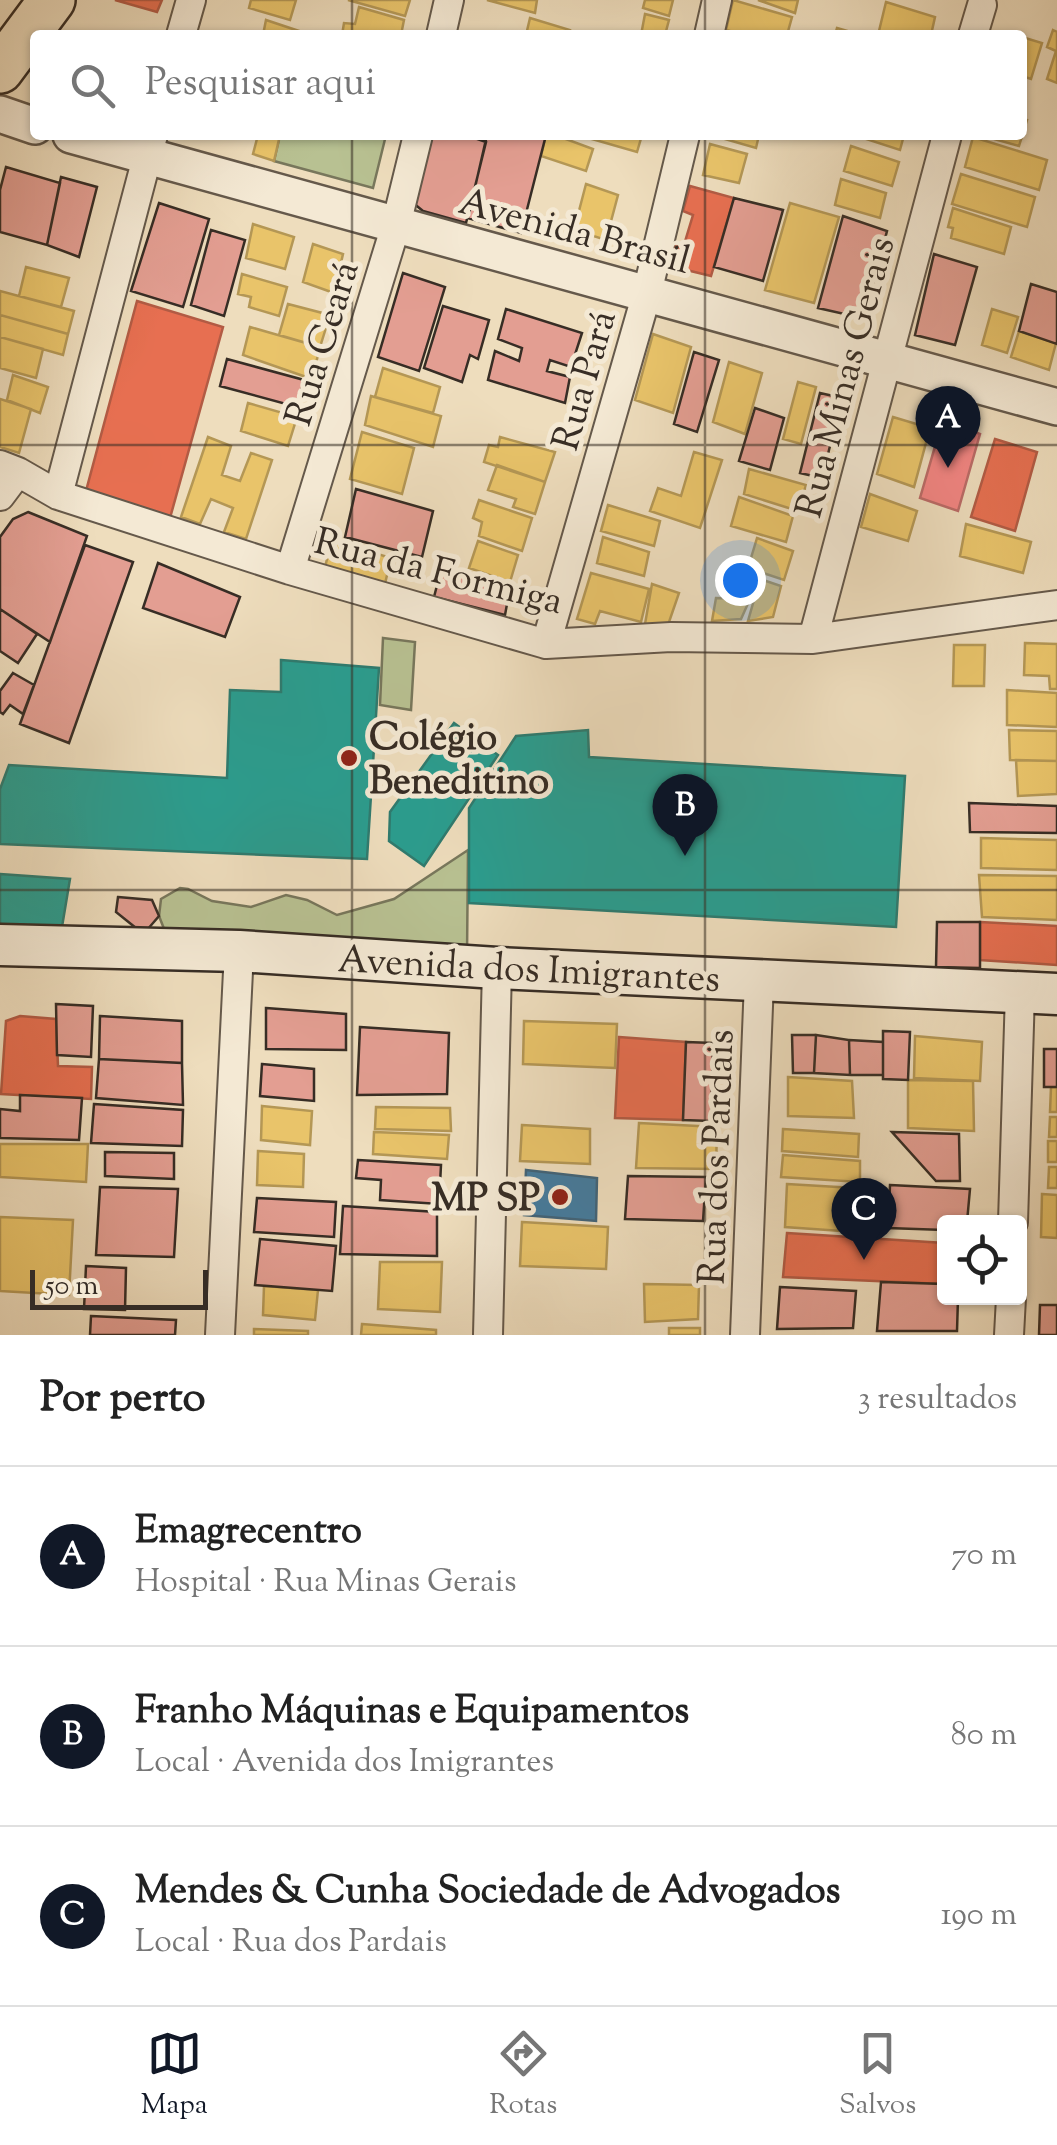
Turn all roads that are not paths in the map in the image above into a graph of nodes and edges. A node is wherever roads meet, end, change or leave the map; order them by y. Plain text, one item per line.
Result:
1 (16, 0) edge
2 (52, 0) edge
3 (191, 0) edge
4 (449, 0) edge
5 (717, 0) edge
6 (982, 5) dead end
7 (0, 22) edge
8 (182, 30) edge
9 (442, 30) edge
10 (709, 30) edge
11 (975, 30) edge
12 (0, 70) edge
13 (0, 114) edge
14 (30, 124) edge
15 (110, 140) edge
16 (417, 140) edge
17 (683, 140) edge
18 (946, 140) edge
19 (150, 145) edge
20 (396, 225) junction
21 (646, 293) junction
22 (886, 360) junction
23 (1057, 407) edge
24 (9, 468) edge
25 (58, 495) junction
26 (0, 496) edge
27 (290, 570) junction
28 (1057, 605) edge
29 (814, 638) junction
30 (546, 644) junction
31 (0, 944) edge
32 (239, 952) junction
33 (497, 968) junction
34 (760, 982) junction
35 (1038, 993) edge
36 (1014, 1215) edge
37 (1010, 1305) edge
38 (220, 1335) edge
39 (488, 1335) edge
40 (745, 1335) edge
41 (1010, 1335) edge

1 - 7 main road
2 - 12 main road
3 - 8 street
4 - 9 street
5 - 10 street
6 - 11 street
13 - 14 street
15 - 19 street, Avenida Brasil
16 - 20 street, Rua Ceará
17 - 21 street, Rua Pará
18 - 22 street, Rua Minas Gerais
19 - 20 street, Avenida Brasil
19 - 25 street
20 - 21 street, Avenida Brasil
20 - 27 street, Rua Ceará
21 - 22 street, Avenida Brasil
21 - 30 street, Rua Pará
22 - 23 street, Avenida Brasil
22 - 29 street, Rua Minas Gerais
24 - 25 street, Rua da Formiga
24 - 26 street
25 - 27 street, Rua da Formiga
27 - 30 street, Rua da Formiga
28 - 29 street, Rua da Formiga
29 - 30 street, Rua da Formiga
31 - 32 main road, Avenida dos Imigrantes
32 - 33 main road, Avenida dos Imigrantes
32 - 38 street
33 - 34 main road, Avenida dos Imigrantes
33 - 39 street
34 - 35 main road, Avenida dos Imigrantes
34 - 40 street, Rua dos Pardais
35 - 36 street
37 - 41 street

